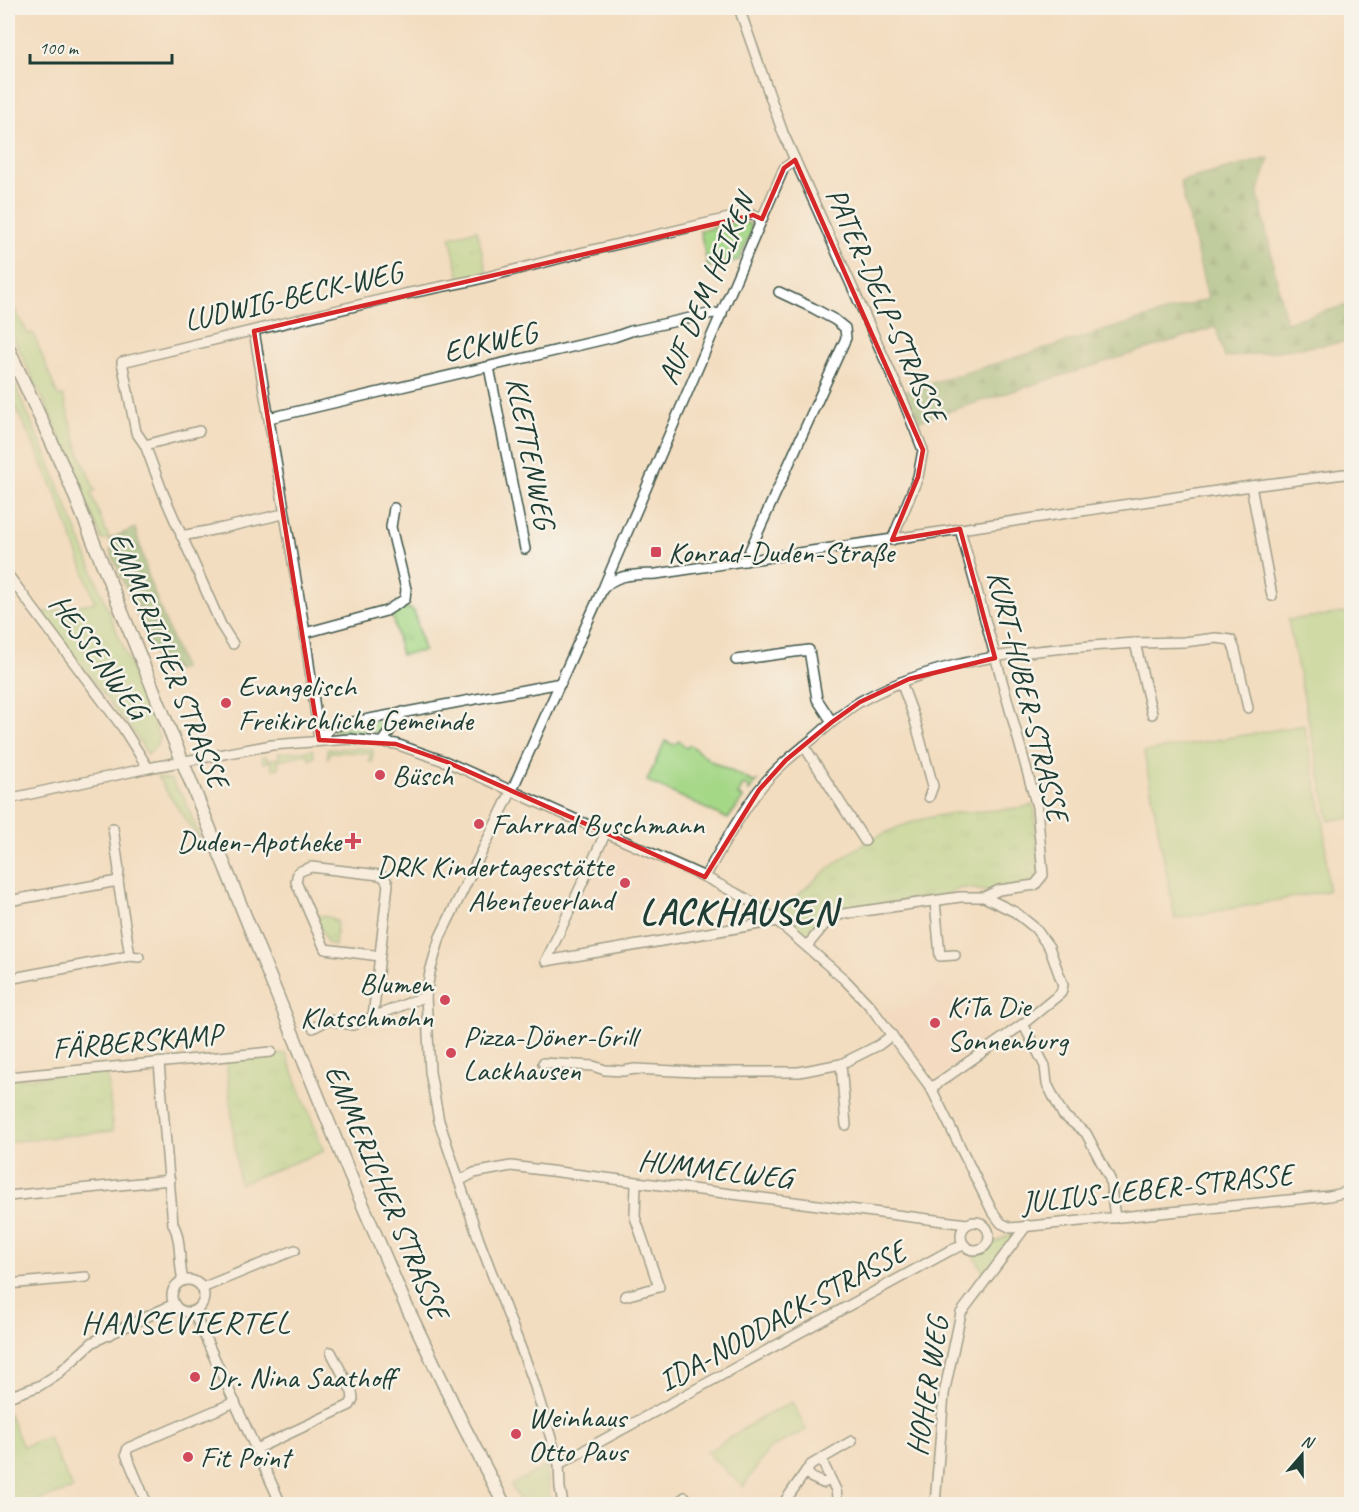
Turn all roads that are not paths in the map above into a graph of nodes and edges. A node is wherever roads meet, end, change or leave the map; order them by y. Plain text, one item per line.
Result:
1 (739, 8) edge
2 (795, 160) junction
3 (762, 219) junction
4 (778, 292) dead end
5 (722, 315) junction
6 (254, 331) junction
7 (8, 348) edge
8 (489, 367) junction
9 (269, 417) junction
10 (199, 431) dead end
11 (145, 445) junction
12 (1352, 473) edge
13 (1251, 486) junction
14 (393, 508) dead end
15 (283, 514) junction
16 (960, 529) junction
17 (181, 536) junction
18 (892, 540) junction
19 (525, 549) dead end
20 (745, 561) junction
21 (8, 575) edge
22 (602, 590) junction
23 (1272, 596) dead end
24 (305, 633) junction
25 (1135, 643) junction
26 (233, 644) dead end
27 (995, 658) junction
28 (736, 660) dead end
29 (901, 682) junction
30 (561, 683) junction
31 (1248, 708) dead end
32 (403, 712) junction
33 (1152, 714) dead end
34 (832, 722) junction
35 (319, 740) junction
36 (382, 742) junction
37 (804, 746) junction
38 (183, 762) junction
39 (148, 768) junction
40 (512, 790) junction
41 (929, 797) dead end
42 (8, 799) edge
43 (112, 828) dead end
44 (606, 832) junction
45 (865, 841) dead end
46 (705, 877) junction
47 (118, 881) junction
48 (984, 897) junction
49 (8, 901) edge
50 (935, 902) junction
51 (777, 921) junction
52 (807, 946) junction
53 (955, 955) dead end
54 (380, 956) junction
55 (8, 979) edge
56 (426, 996) junction
57 (373, 1017) junction
58 (1023, 1024) junction
59 (313, 1028) dead end
60 (892, 1035) junction
61 (271, 1052) dead end
62 (159, 1063) junction
63 (543, 1064) dead end
64 (841, 1064) junction
65 (8, 1077) edge
66 (931, 1088) junction
67 (846, 1125) dead end
68 (170, 1180) junction
69 (459, 1181) junction
70 (636, 1183) junction
71 (1351, 1193) edge
72 (8, 1196) edge
73 (1115, 1218) junction
74 (967, 1224) junction
75 (1027, 1225) junction
76 (964, 1245) junction
77 (295, 1250) dead end
78 (86, 1277) dead end
79 (183, 1280) junction
80 (8, 1284) edge
81 (202, 1288) junction
82 (625, 1296) dead end
83 (174, 1304) junction
84 (193, 1311) junction
85 (330, 1352) dead end
86 (8, 1397) edge
87 (235, 1402) junction
88 (852, 1441) dead end
89 (256, 1449) junction
90 (821, 1459) junction
91 (559, 1464) junction
92 (806, 1471) junction
93 (831, 1480) junction
94 (685, 1497) dead end
95 (281, 1503) edge
96 (147, 1504) edge
97 (265, 1504) edge
98 (504, 1504) edge
99 (563, 1504) edge
100 (676, 1504) edge
101 (783, 1504) edge
102 (838, 1504) edge
103 (935, 1504) edge

1 - 2 street
2 - 3 street, AUF DEM HEIKEN
2 - 18 street, PATER-DELP-STRASSE
3 - 5 street, AUF DEM HEIKEN
3 - 6 street, LUDWIG-BECK-WEG
4 - 20 street
5 - 8 street, ECKWEG
5 - 22 street, AUF DEM HEIKEN
6 - 9 street
6 - 11 street, LUDWIG-BECK-WEG
7 - 38 main road, EMMERICHER STRASSE
8 - 9 street, ECKWEG
8 - 19 street, KLETTENWEG
9 - 15 street
10 - 11 street
11 - 17 street
12 - 13 street
13 - 16 street
13 - 23 street
14 - 24 street
15 - 17 street
15 - 24 street
16 - 18 street
16 - 27 street, KURT-HUBER-STRASSE
17 - 26 street
18 - 20 street
20 - 22 street
21 - 39 street, HESSENWEG
22 - 30 street
24 - 35 street
25 - 27 street
25 - 31 street
25 - 33 street
27 - 29 street
27 - 48 street, KURT-HUBER-STRASSE
28 - 34 street
29 - 34 street
29 - 41 street
30 - 32 street
30 - 40 street
32 - 35 street
32 - 36 street
34 - 37 street
35 - 36 street, JULIUS-LEBER-STRASSE
35 - 38 street, JULIUS-LEBER-STRASSE
36 - 40 street, JULIUS-LEBER-STRASSE
37 - 45 street
37 - 46 street
38 - 39 street, JULIUS-LEBER-STRASSE
38 - 98 main road, EMMERICHER STRASSE
39 - 42 street, JULIUS-LEBER-STRASSE
40 - 44 street, JULIUS-LEBER-STRASSE
40 - 56 street
43 - 47 street
44 - 46 street, JULIUS-LEBER-STRASSE
44 - 51 street
46 - 51 street, JULIUS-LEBER-STRASSE
47 - 49 street
47 - 55 street
48 - 50 street
48 - 58 street
50 - 52 street
50 - 53 street
51 - 52 street, JULIUS-LEBER-STRASSE
52 - 60 street, JULIUS-LEBER-STRASSE
54 - 54 street
54 - 57 street
56 - 57 street
56 - 69 street
57 - 59 street
58 - 66 street
58 - 73 street
60 - 64 street
60 - 66 street, JULIUS-LEBER-STRASSE
61 - 62 street, FÄRBERSKAMP
62 - 65 street, FÄRBERSKAMP
62 - 68 street
63 - 64 street
64 - 67 street
66 - 75 street, JULIUS-LEBER-STRASSE
68 - 72 street
68 - 79 street
69 - 70 street, HUMMELWEG
69 - 91 street
70 - 74 street, HUMMELWEG
70 - 82 street
71 - 73 street, JULIUS-LEBER-STRASSE
73 - 75 street, JULIUS-LEBER-STRASSE
74 - 76 street
74 - 76 street, IDA-NODDACK-STRASSE
75 - 103 street, HOHER WEG
76 - 91 street, IDA-NODDACK-STRASSE
77 - 81 street
78 - 80 street
79 - 81 street
79 - 83 street
81 - 84 street
83 - 84 street
83 - 86 street
84 - 87 street
85 - 89 street
87 - 89 street
87 - 96 street
88 - 90 street
89 - 95 street
90 - 92 street
90 - 93 street
91 - 99 street
92 - 93 street
92 - 101 street
93 - 102 street
94 - 100 street
95 - 97 street

